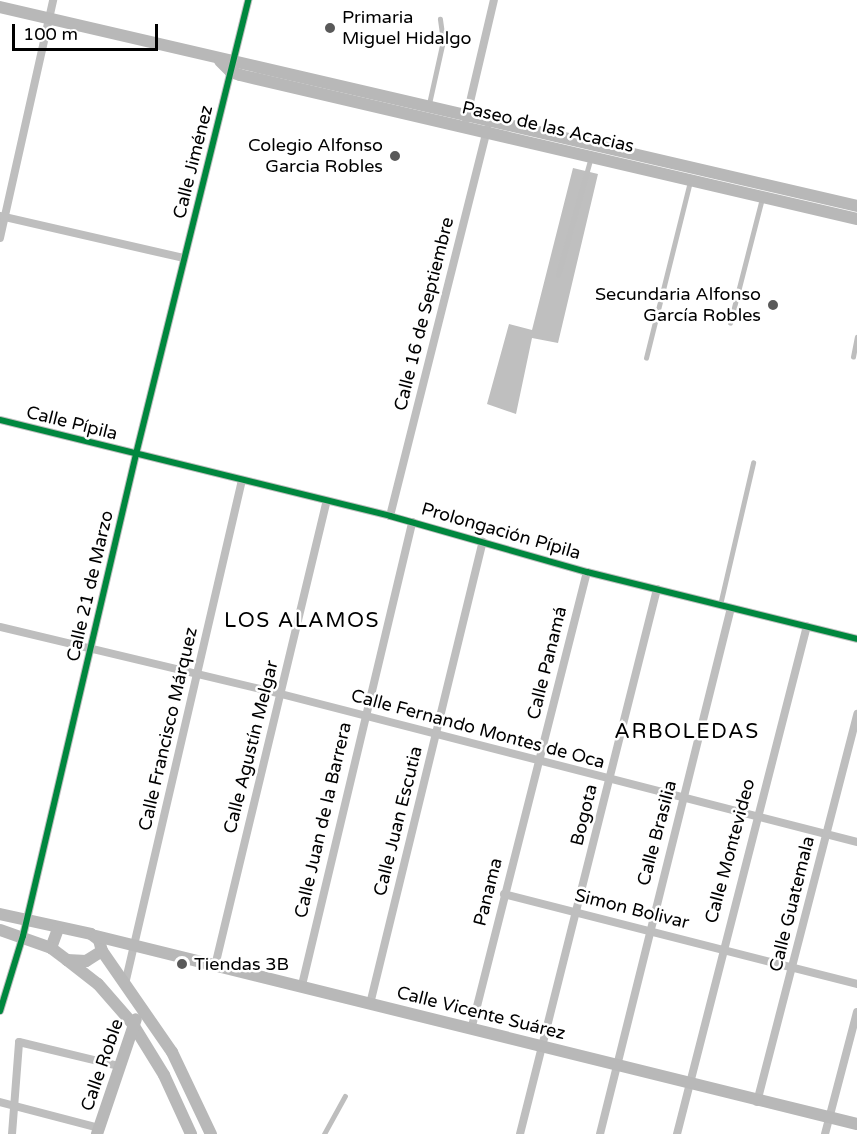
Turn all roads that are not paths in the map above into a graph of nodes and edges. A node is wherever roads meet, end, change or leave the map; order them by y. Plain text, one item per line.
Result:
1 (53, 0) edge
2 (248, 0) edge
3 (494, 0) edge
4 (0, 7) edge
5 (49, 19) junction
6 (440, 19) dead end
7 (232, 66) junction
8 (428, 107) junction
9 (466, 121) junction
10 (487, 125) junction
11 (591, 155) junction
12 (690, 179) junction
13 (763, 196) junction
14 (857, 206) edge
15 (2, 217) edge
16 (857, 219) edge
17 (0, 238) edge
18 (183, 258) junction
19 (558, 274) dead end
20 (730, 323) dead end
21 (857, 337) edge
22 (853, 357) dead end
23 (646, 358) dead end
24 (0, 420) edge
25 (136, 454) junction
26 (753, 463) dead end
27 (242, 480) junction
28 (327, 501) junction
29 (390, 516) junction
30 (412, 522) junction
31 (483, 542) junction
32 (587, 572) junction
33 (657, 589) junction
34 (720, 606) junction
35 (731, 608) junction
36 (807, 626) junction
37 (0, 627) edge
38 (857, 639) edge
39 (91, 647) junction
40 (197, 675) junction
41 (281, 694) junction
42 (857, 714) edge
43 (364, 716) junction
44 (436, 734) junction
45 (539, 762) junction
46 (609, 780) junction
47 (684, 800) junction
48 (756, 818) junction
49 (826, 835) junction
50 (857, 842) edge
51 (504, 894) junction
52 (576, 913) junction
53 (0, 914) edge
54 (27, 920) junction
55 (58, 929) junction
56 (0, 930) edge
57 (648, 930) junction
58 (23, 936) junction
59 (96, 936) junction
60 (136, 945) junction
61 (51, 948) junction
62 (723, 948) junction
63 (102, 951) junction
64 (67, 960) junction
65 (215, 966) junction
66 (793, 967) junction
67 (125, 984) junction
68 (857, 984) edge
69 (302, 985) junction
70 (370, 1004) junction
71 (144, 1010) junction
72 (0, 1011) edge
73 (857, 1012) edge
74 (132, 1023) junction
75 (471, 1030) junction
76 (541, 1048) junction
77 (118, 1066) junction
78 (616, 1066) junction
79 (689, 1085) junction
80 (345, 1096) dead end
81 (0, 1102) edge
82 (757, 1102) junction
83 (14, 1105) junction
84 (829, 1119) junction
85 (857, 1124) edge
86 (98, 1131) edge
87 (12, 1134) edge
88 (190, 1134) edge
89 (211, 1134) edge
90 (324, 1134) edge
91 (520, 1134) edge
92 (600, 1134) edge
93 (677, 1134) edge
94 (825, 1134) edge

1 - 5 street
2 - 7 street, Calle Jiménez
3 - 9 street
4 - 5 street
5 - 7 street
5 - 15 street
6 - 8 lane
7 - 8 street, Paseo de las Acacias
7 - 9 street, Paseo de las Acacias
7 - 18 street, Calle Jiménez
8 - 9 street, Paseo de las Acacias
9 - 10 street, Paseo de las Acacias
10 - 11 street, Paseo de las Acacias
10 - 14 street, Paseo de las Acacias
10 - 29 street, Calle 16 de Septiembre
11 - 12 street, Paseo de las Acacias
11 - 19 lane
12 - 13 street, Paseo de las Acacias
12 - 23 lane
13 - 16 street, Paseo de las Acacias
13 - 20 lane
15 - 17 street
15 - 18 street
18 - 25 street, Calle 21 de Marzo
21 - 22 lane
24 - 25 street, Calle Pípila
25 - 27 street, Prolongación Pípila
25 - 39 street, Calle 21 de Marzo
26 - 34 lane
27 - 28 street, Prolongación Pípila
27 - 40 street, Calle Francisco Márquez
28 - 29 street, Prolongación Pípila
28 - 41 street, Calle Agustín Melgar
29 - 30 street, Prolongación Pípila
30 - 31 street, Prolongación Pípila
30 - 43 street, Calle Juan de la Barrera
31 - 32 street, Prolongación Pípila
31 - 44 street, Calle Juan Escutia
32 - 33 street, Prolongación Pípila
32 - 45 street, Calle Panamá
33 - 34 street, Prolongación Pípila
33 - 46 street, Bogota
34 - 35 street, Prolongación Pípila
35 - 36 street, Prolongación Pípila
35 - 47 street, Calle Brasilia
36 - 38 street, Prolongación Pípila
36 - 48 street, Calle Montevideo
37 - 39 street, Calle Fernando Montes de Oca
39 - 40 street, Calle Fernando Montes de Oca
39 - 54 street, Calle 21 de Marzo
40 - 41 street, Calle Fernando Montes de Oca
40 - 60 street, Calle Francisco Márquez
41 - 43 street, Calle Fernando Montes de Oca
41 - 65 street, Calle Agustín Melgar
42 - 49 street, Calle Guatemala
43 - 44 street, Calle Fernando Montes de Oca
43 - 69 street, Calle Juan de la Barrera
44 - 45 street, Calle Fernando Montes de Oca
44 - 70 street, Calle Juan Escutia
45 - 46 street, Calle Fernando Montes de Oca
45 - 51 street, Panama
46 - 47 street, Calle Fernando Montes de Oca
46 - 52 street, Bogota
47 - 48 street, Calle Fernando Montes de Oca
47 - 57 street, Calle Brasilia
48 - 49 street, Calle Fernando Montes de Oca
48 - 62 street, Calle Montevideo
49 - 50 street, Calle Fernando Montes de Oca
49 - 66 street, Calle Guatemala
51 - 52 street, Simon Bolivar
51 - 75 street, Panama
52 - 57 street, Simon Bolivar
52 - 76 street, Bogota
53 - 54 street, Calle Vicente Suárez
54 - 55 street, Calle Vicente Suárez
54 - 58 street, Calle 21 de Marzo
55 - 59 street, Calle Vicente Suárez
55 - 61 street
56 - 58 street
57 - 62 street, Simon Bolivar
57 - 78 street, Calle Brasilia
58 - 61 street
58 - 72 street, Calle 21 de Marzo
59 - 60 street, Calle Vicente Suárez
59 - 63 street
60 - 65 street, Calle Vicente Suárez
60 - 67 street, Calle Francisco Márquez
61 - 64 street
62 - 66 street, Simon Bolivar
62 - 79 street, Calle Montevideo
63 - 64 street
63 - 67 street
64 - 74 street
65 - 69 street, Calle Vicente Suárez
66 - 68 street, Simon Bolivar
66 - 82 street, Calle Guatemala
67 - 71 street
69 - 70 street, Calle Vicente Suárez
70 - 75 street, Calle Vicente Suárez
71 - 74 street, Calle Roble
71 - 89 street
73 - 84 street
74 - 77 street, Calle Roble
74 - 88 street
75 - 76 street, Calle Vicente Suárez
76 - 78 street, Calle Vicente Suárez
76 - 91 street, Bogota
77 - 83 street
77 - 86 street, Calle Roble
78 - 79 street, Calle Vicente Suárez
78 - 92 street, Calle Brasilia
79 - 82 street, Calle Vicente Suárez
79 - 93 street, Calle Montevideo
80 - 90 lane
81 - 83 street
82 - 84 street, Calle Vicente Suárez
83 - 86 street
83 - 87 street
84 - 85 street, Calle Vicente Suárez
84 - 94 street

